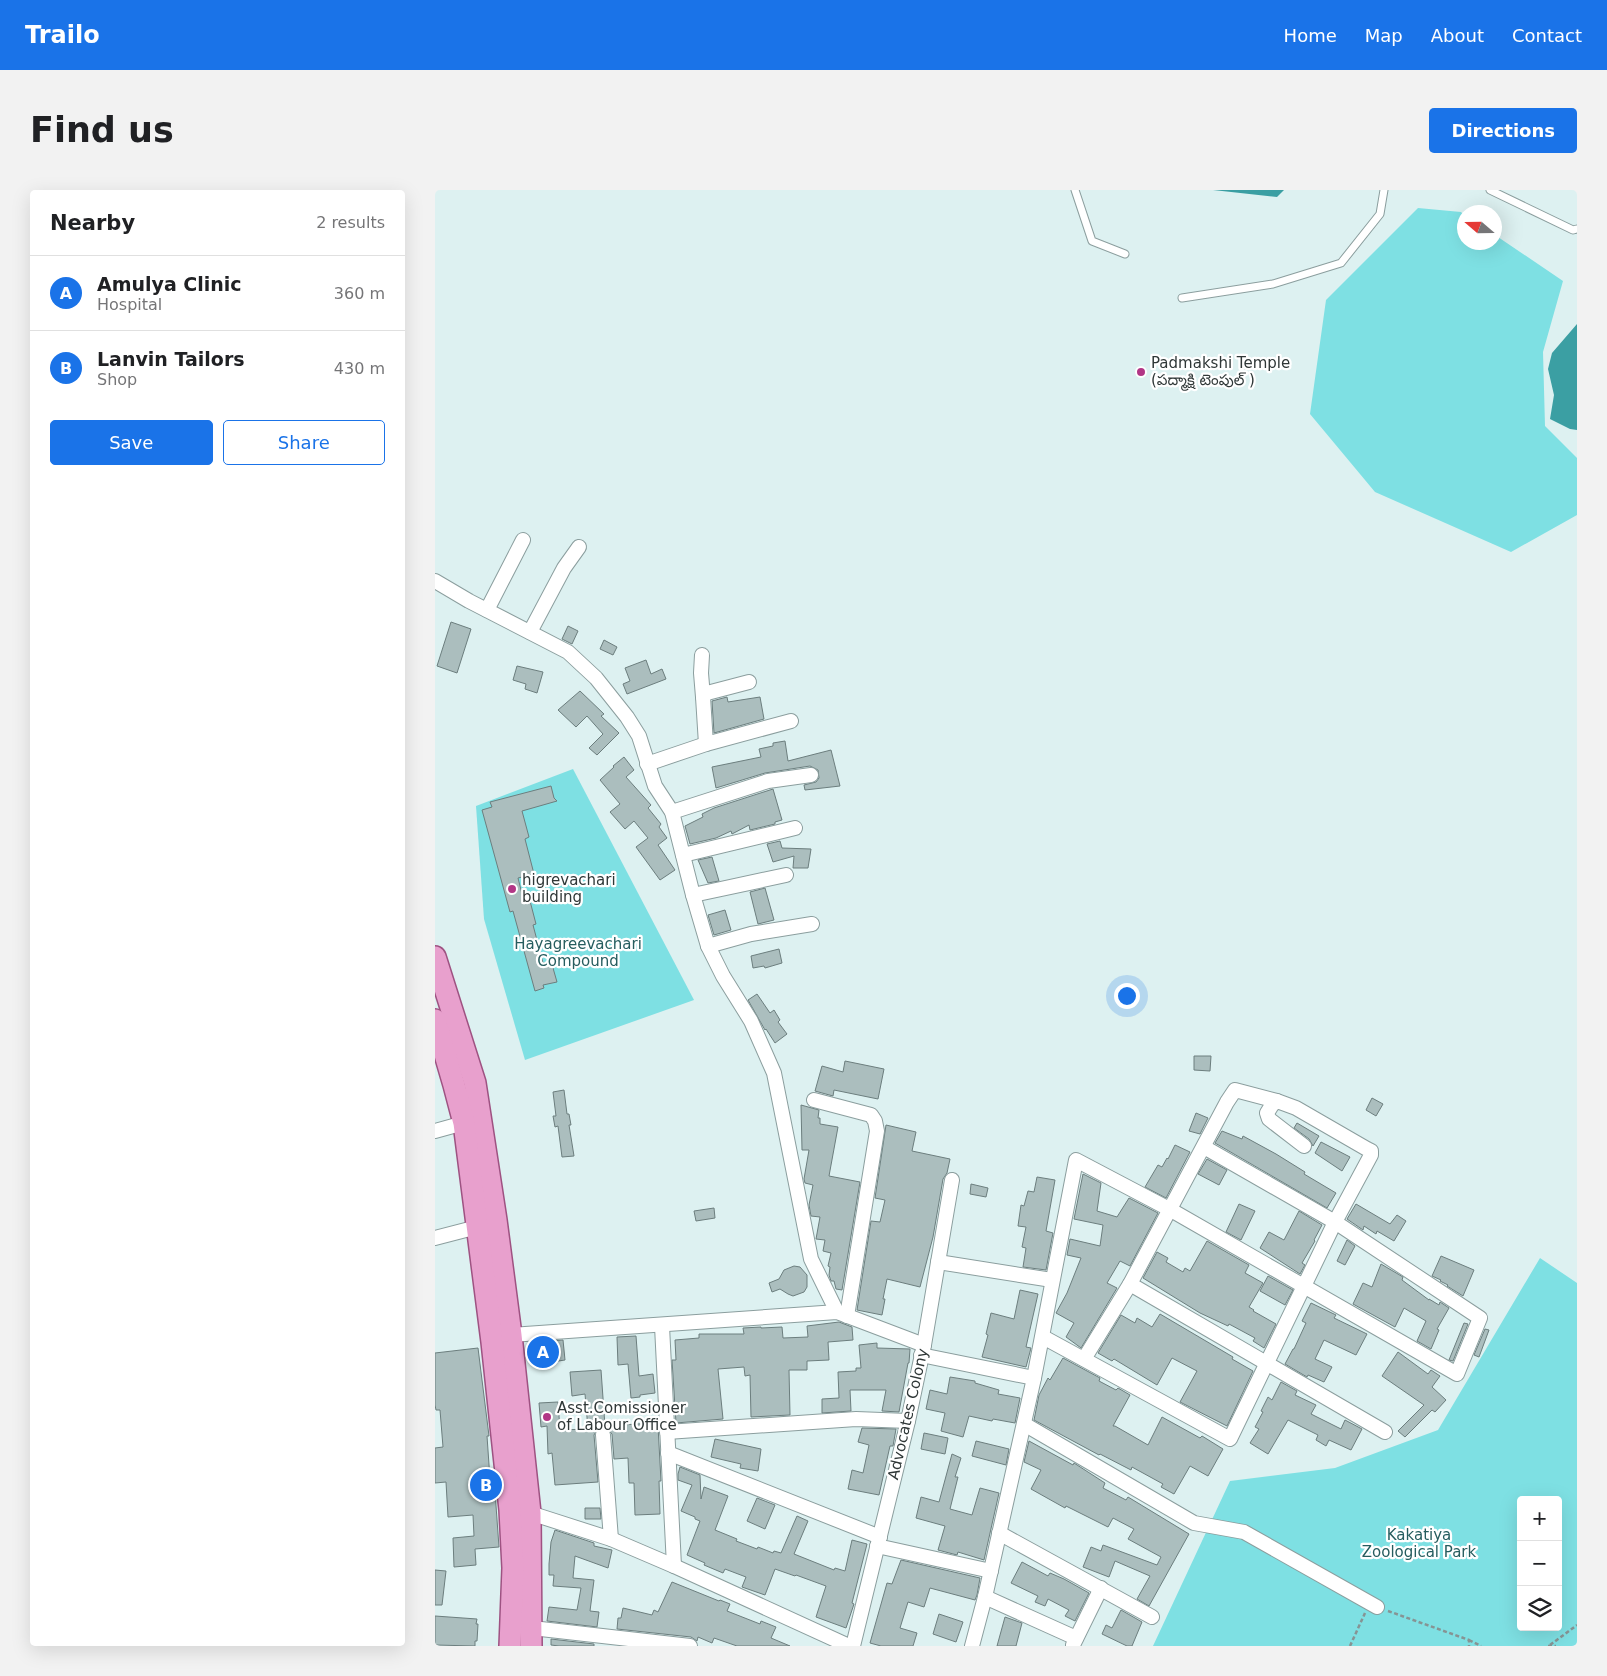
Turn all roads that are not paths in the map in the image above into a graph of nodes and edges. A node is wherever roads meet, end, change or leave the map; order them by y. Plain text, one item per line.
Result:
1 (1075, 190) edge
2 (1384, 190) edge
3 (1489, 190) edge
4 (1577, 229) edge
5 (1125, 254) dead end
6 (1182, 298) dead end
7 (523, 540) dead end
8 (579, 548) dead end
9 (435, 581) edge
10 (487, 610) junction
11 (530, 632) junction
12 (702, 655) dead end
13 (749, 682) dead end
14 (703, 697) junction
15 (791, 721) dead end
16 (706, 744) junction
17 (647, 764) junction
18 (811, 775) dead end
19 (672, 812) junction
20 (795, 828) dead end
21 (683, 855) junction
22 (786, 875) dead end
23 (693, 895) junction
24 (812, 924) dead end
25 (708, 946) junction
26 (435, 957) edge
27 (435, 1020) edge
28 (814, 1100) dead end
29 (1277, 1102) junction
30 (464, 1123) junction
31 (435, 1131) edge
32 (1304, 1146) dead end
33 (1204, 1147) junction
34 (952, 1180) dead end
35 (1171, 1210) junction
36 (1335, 1222) junction
37 (487, 1224) junction
38 (435, 1238) edge
39 (938, 1262) junction
40 (1052, 1280) junction
41 (1130, 1284) junction
42 (1304, 1286) junction
43 (842, 1314) junction
44 (662, 1326) junction
45 (511, 1336) junction
46 (1043, 1337) junction
47 (923, 1350) junction
48 (1084, 1358) junction
49 (1267, 1364) junction
50 (1034, 1378) junction
51 (908, 1421) junction
52 (1024, 1424) junction
53 (667, 1432) junction
54 (1385, 1432) dead end
55 (603, 1435) dead end
56 (668, 1453) junction
57 (530, 1513) junction
58 (999, 1532) junction
59 (611, 1539) junction
60 (878, 1541) junction
61 (674, 1566) junction
62 (991, 1571) junction
63 (1101, 1588) junction
64 (985, 1597) junction
65 (1377, 1607) road end
66 (1152, 1616) dead end
67 (531, 1637) edge
68 (1074, 1642) edge
69 (510, 1646) edge
70 (690, 1646) edge
71 (851, 1646) edge
72 (972, 1646) edge

1 - 5 lane
2 - 6 lane
3 - 4 lane
7 - 10 street
8 - 11 street
9 - 10 street
10 - 11 street
11 - 17 street
12 - 14 street
13 - 14 street
14 - 16 street
15 - 16 street
16 - 17 street
17 - 19 street
18 - 19 street
19 - 21 street
20 - 21 street
21 - 23 street
22 - 23 street
23 - 25 street
24 - 25 street
25 - 43 street
26 - 37 main road
27 - 30 main road
28 - 43 street
29 - 32 street
29 - 33 street
29 - 36 street
30 - 31 street
30 - 37 main road
33 - 35 street
33 - 36 street
34 - 39 street, Advocates Colony
35 - 40 street
35 - 41 street
35 - 42 street
36 - 42 street
36 - 42 street
37 - 38 street
37 - 45 main road
37 - 69 main road
39 - 40 street
39 - 47 street, Advocates Colony
40 - 46 street
41 - 48 street
41 - 49 street
42 - 49 street
43 - 44 street
43 - 47 street
44 - 45 street
44 - 53 street
45 - 57 main road
46 - 48 street
46 - 50 street
47 - 50 street
47 - 51 street, Advocates Colony
48 - 49 street
49 - 54 street
50 - 52 street
51 - 53 street
51 - 60 street, Advocates Colony
52 - 58 street
52 - 65 street
53 - 56 street
55 - 59 street
56 - 60 street
56 - 61 street
57 - 59 street
57 - 67 main road
58 - 62 street
58 - 63 street
59 - 61 street
60 - 62 street
60 - 71 street, Advocates Colony
61 - 71 street
62 - 64 street
63 - 66 street
63 - 68 street
64 - 68 street
64 - 72 street
67 - 70 street

